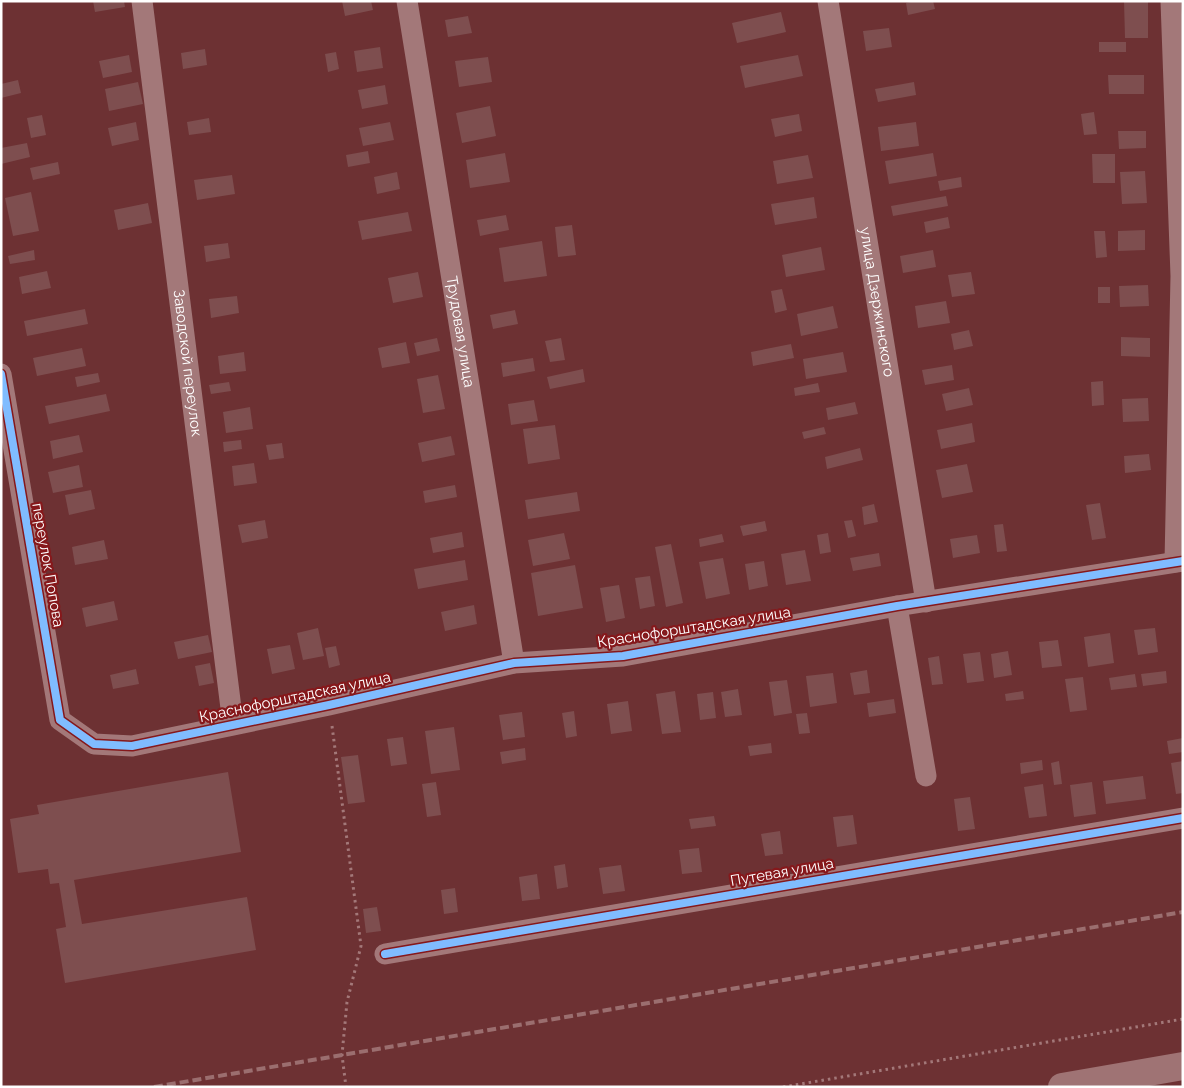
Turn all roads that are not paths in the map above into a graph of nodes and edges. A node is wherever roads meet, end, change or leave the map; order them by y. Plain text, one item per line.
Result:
1 (142, 1) edge
2 (407, 1) edge
3 (828, 1) edge
4 (1171, 1) edge
5 (1, 374) edge
6 (1179, 561) edge
7 (926, 602) junction
8 (897, 606) junction
9 (514, 663) junction
10 (233, 724) junction
11 (94, 744) joint
12 (926, 776) dead end
13 (1183, 818) edge
14 (385, 954) dead end
15 (1183, 1066) edge
16 (1062, 1087) edge

1 - 10 street, Заводской переулок
2 - 9 street, Трудовая улица
3 - 7 street, улица Дзержинского
4 - 6 street
5 - 11 street, переулок Попова
6 - 7 street, Краснофорштадская улица
7 - 8 street, Краснофорштадская улица
8 - 9 street, Краснофорштадская улица
8 - 12 street
9 - 10 street, Краснофорштадская улица
10 - 11 street, Краснофорштадская улица
13 - 14 street, Путевая улица
15 - 16 main road

